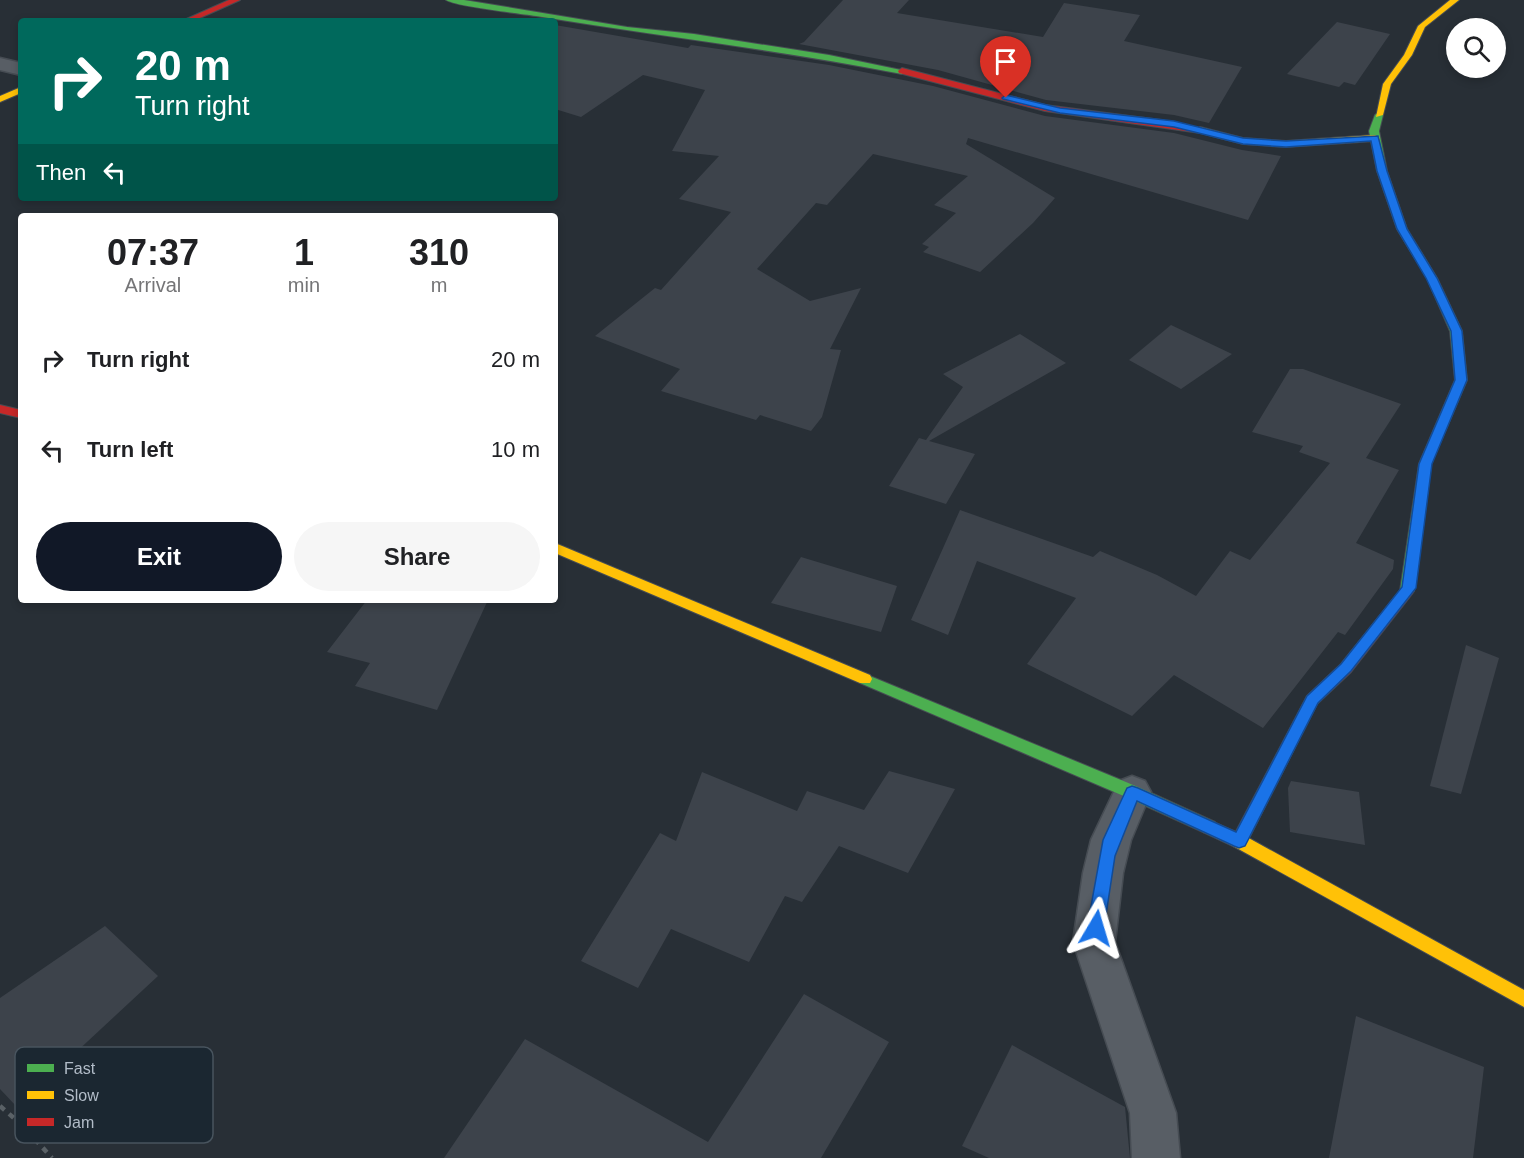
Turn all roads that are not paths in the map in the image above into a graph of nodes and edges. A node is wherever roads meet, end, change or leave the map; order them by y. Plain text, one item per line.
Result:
1 (236, 0) edge
2 (450, 0) edge
3 (1455, 0) edge
4 (193, 18) edge
5 (0, 64) edge
6 (18, 68) edge
7 (18, 91) edge
8 (0, 99) edge
9 (1375, 138) junction
10 (0, 409) edge
11 (18, 413) edge
12 (558, 549) edge
13 (1132, 792) junction
14 (1239, 841) junction
15 (1524, 999) edge
16 (1156, 1158) edge

1 - 4 street
2 - 9 street
3 - 9 street
5 - 6 street
7 - 8 street
9 - 14 street
10 - 11 street
12 - 13 street
13 - 14 street
13 - 16 street
14 - 15 street

